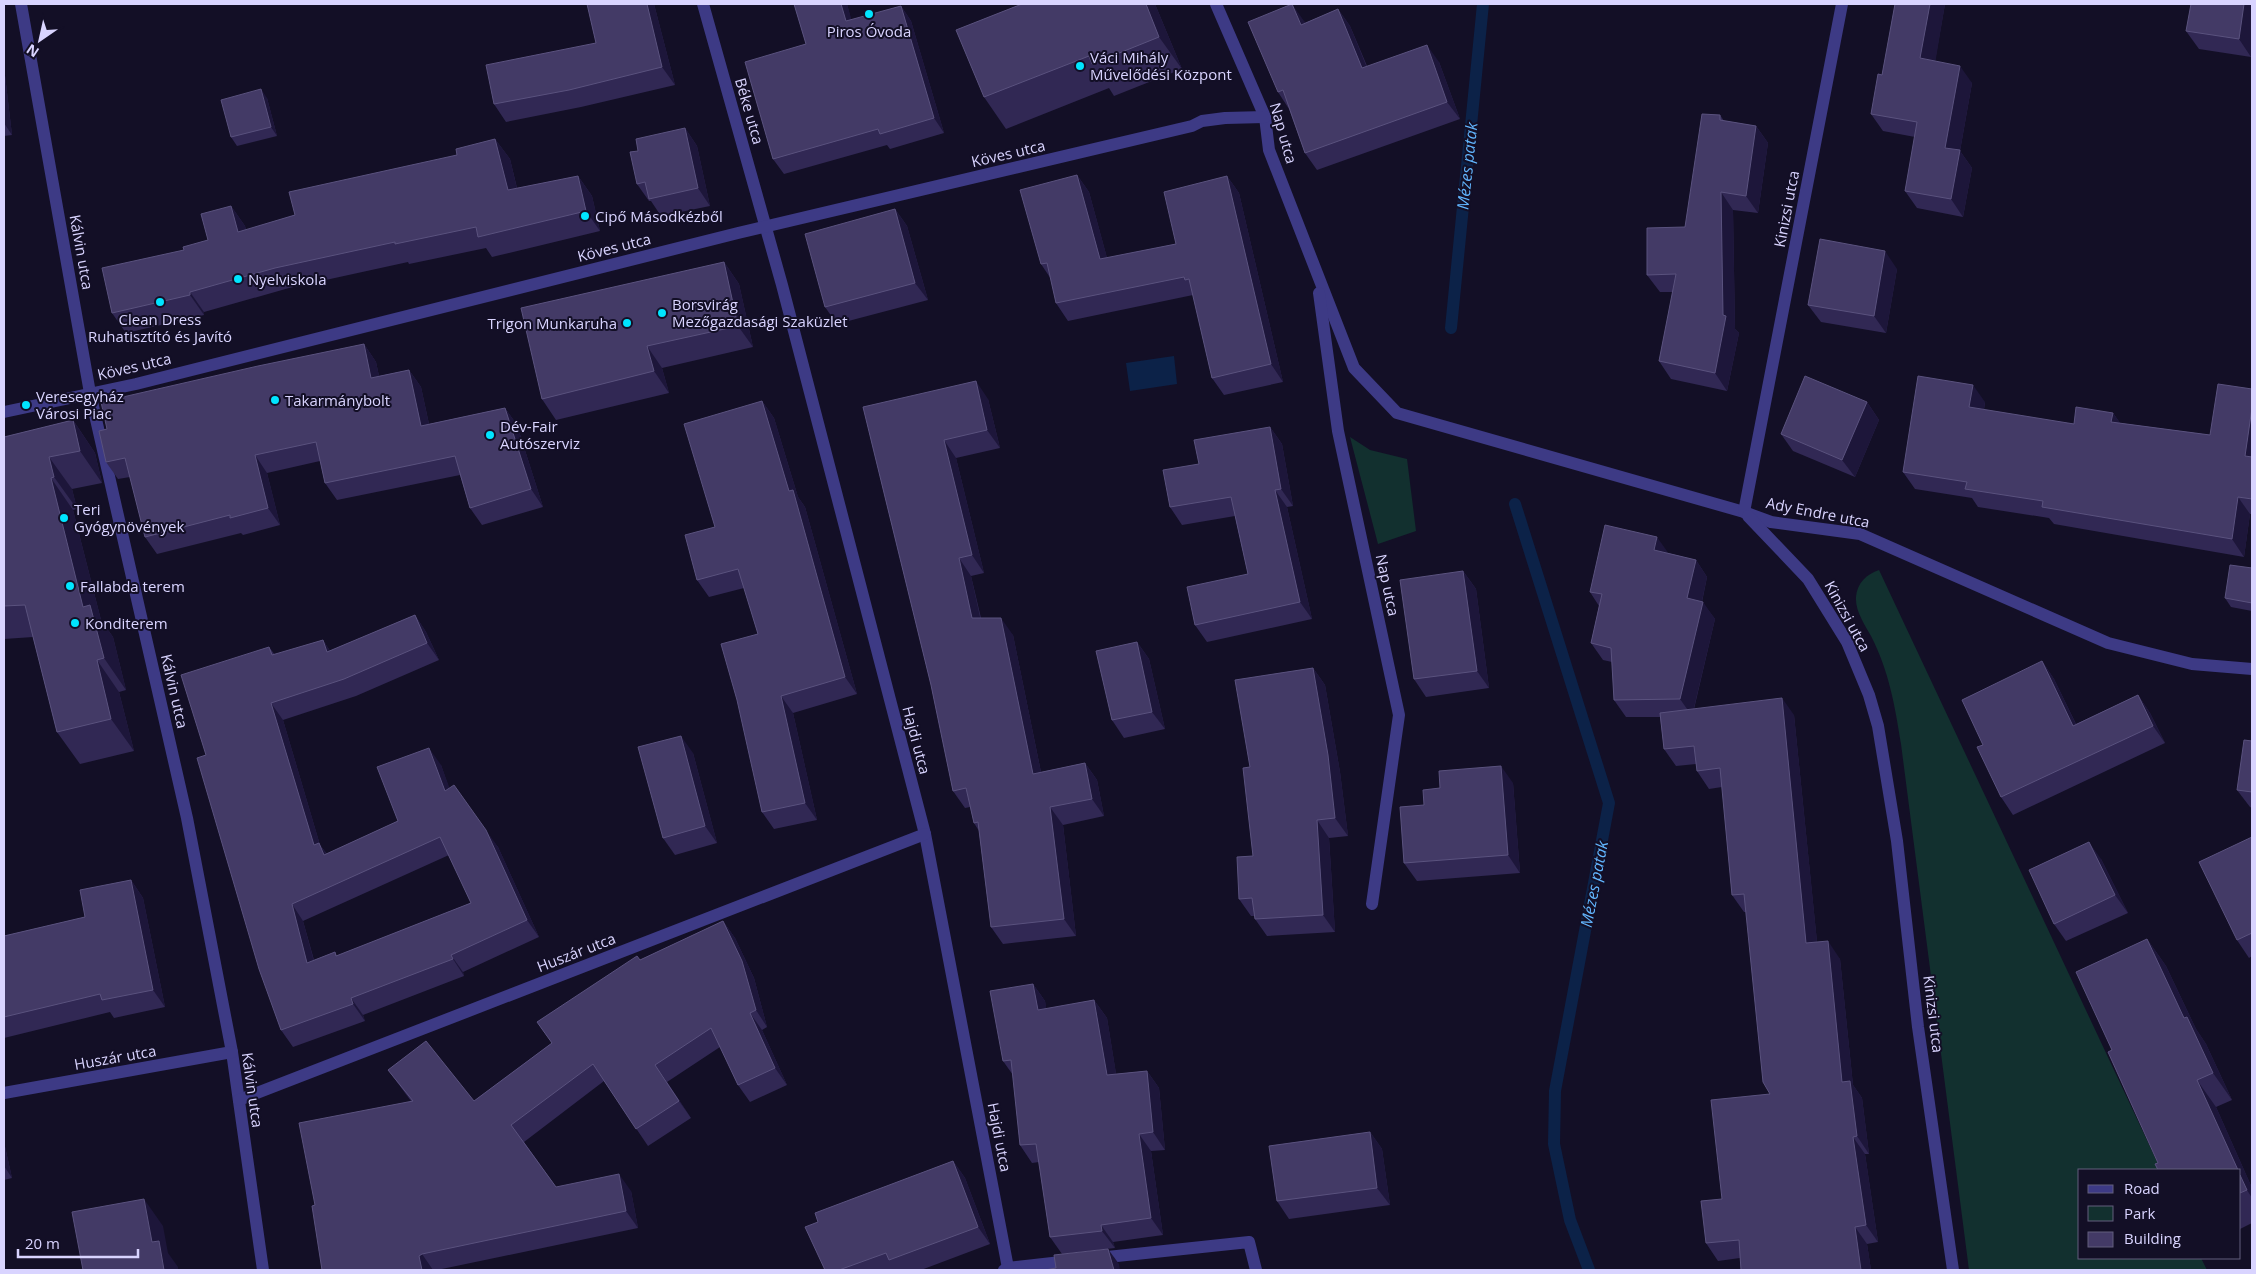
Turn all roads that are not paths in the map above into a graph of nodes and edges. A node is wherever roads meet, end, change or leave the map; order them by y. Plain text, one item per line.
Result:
1 (22, 4) edge
2 (703, 4) edge
3 (1216, 4) edge
4 (1842, 4) edge
5 (1265, 117) junction
6 (766, 227) junction
7 (1317, 273) junction
8 (90, 393) junction
9 (4, 412) edge
10 (1397, 413) joint
11 (1744, 512) junction
12 (2252, 669) edge
13 (925, 834) junction
14 (1372, 904) dead end
15 (232, 1052) junction
16 (4, 1093) edge
17 (239, 1100) junction
18 (1006, 1269) edge
19 (263, 1270) edge
20 (1256, 1270) edge
21 (1953, 1270) edge

1 - 8 street, Kálvin utca
2 - 6 street, Béke utca
3 - 5 street, Nap utca
4 - 11 street, Kinizsi utca
5 - 6 street, Köves utca
5 - 7 street, Nap utca
6 - 8 street, Köves utca
6 - 13 street, Hajdi utca
7 - 10 street, Nap utca
7 - 14 street, Nap utca
8 - 9 street, Köves utca
8 - 15 street, Kálvin utca
10 - 11 street, Ady Endre utca
11 - 12 street, Ady Endre utca
11 - 21 street, Kinizsi utca
13 - 17 street, Huszár utca
13 - 18 street, Hajdi utca
15 - 16 street, Huszár utca
15 - 17 street, Kálvin utca
17 - 19 street, Kálvin utca
18 - 20 street, Hajdi utca

